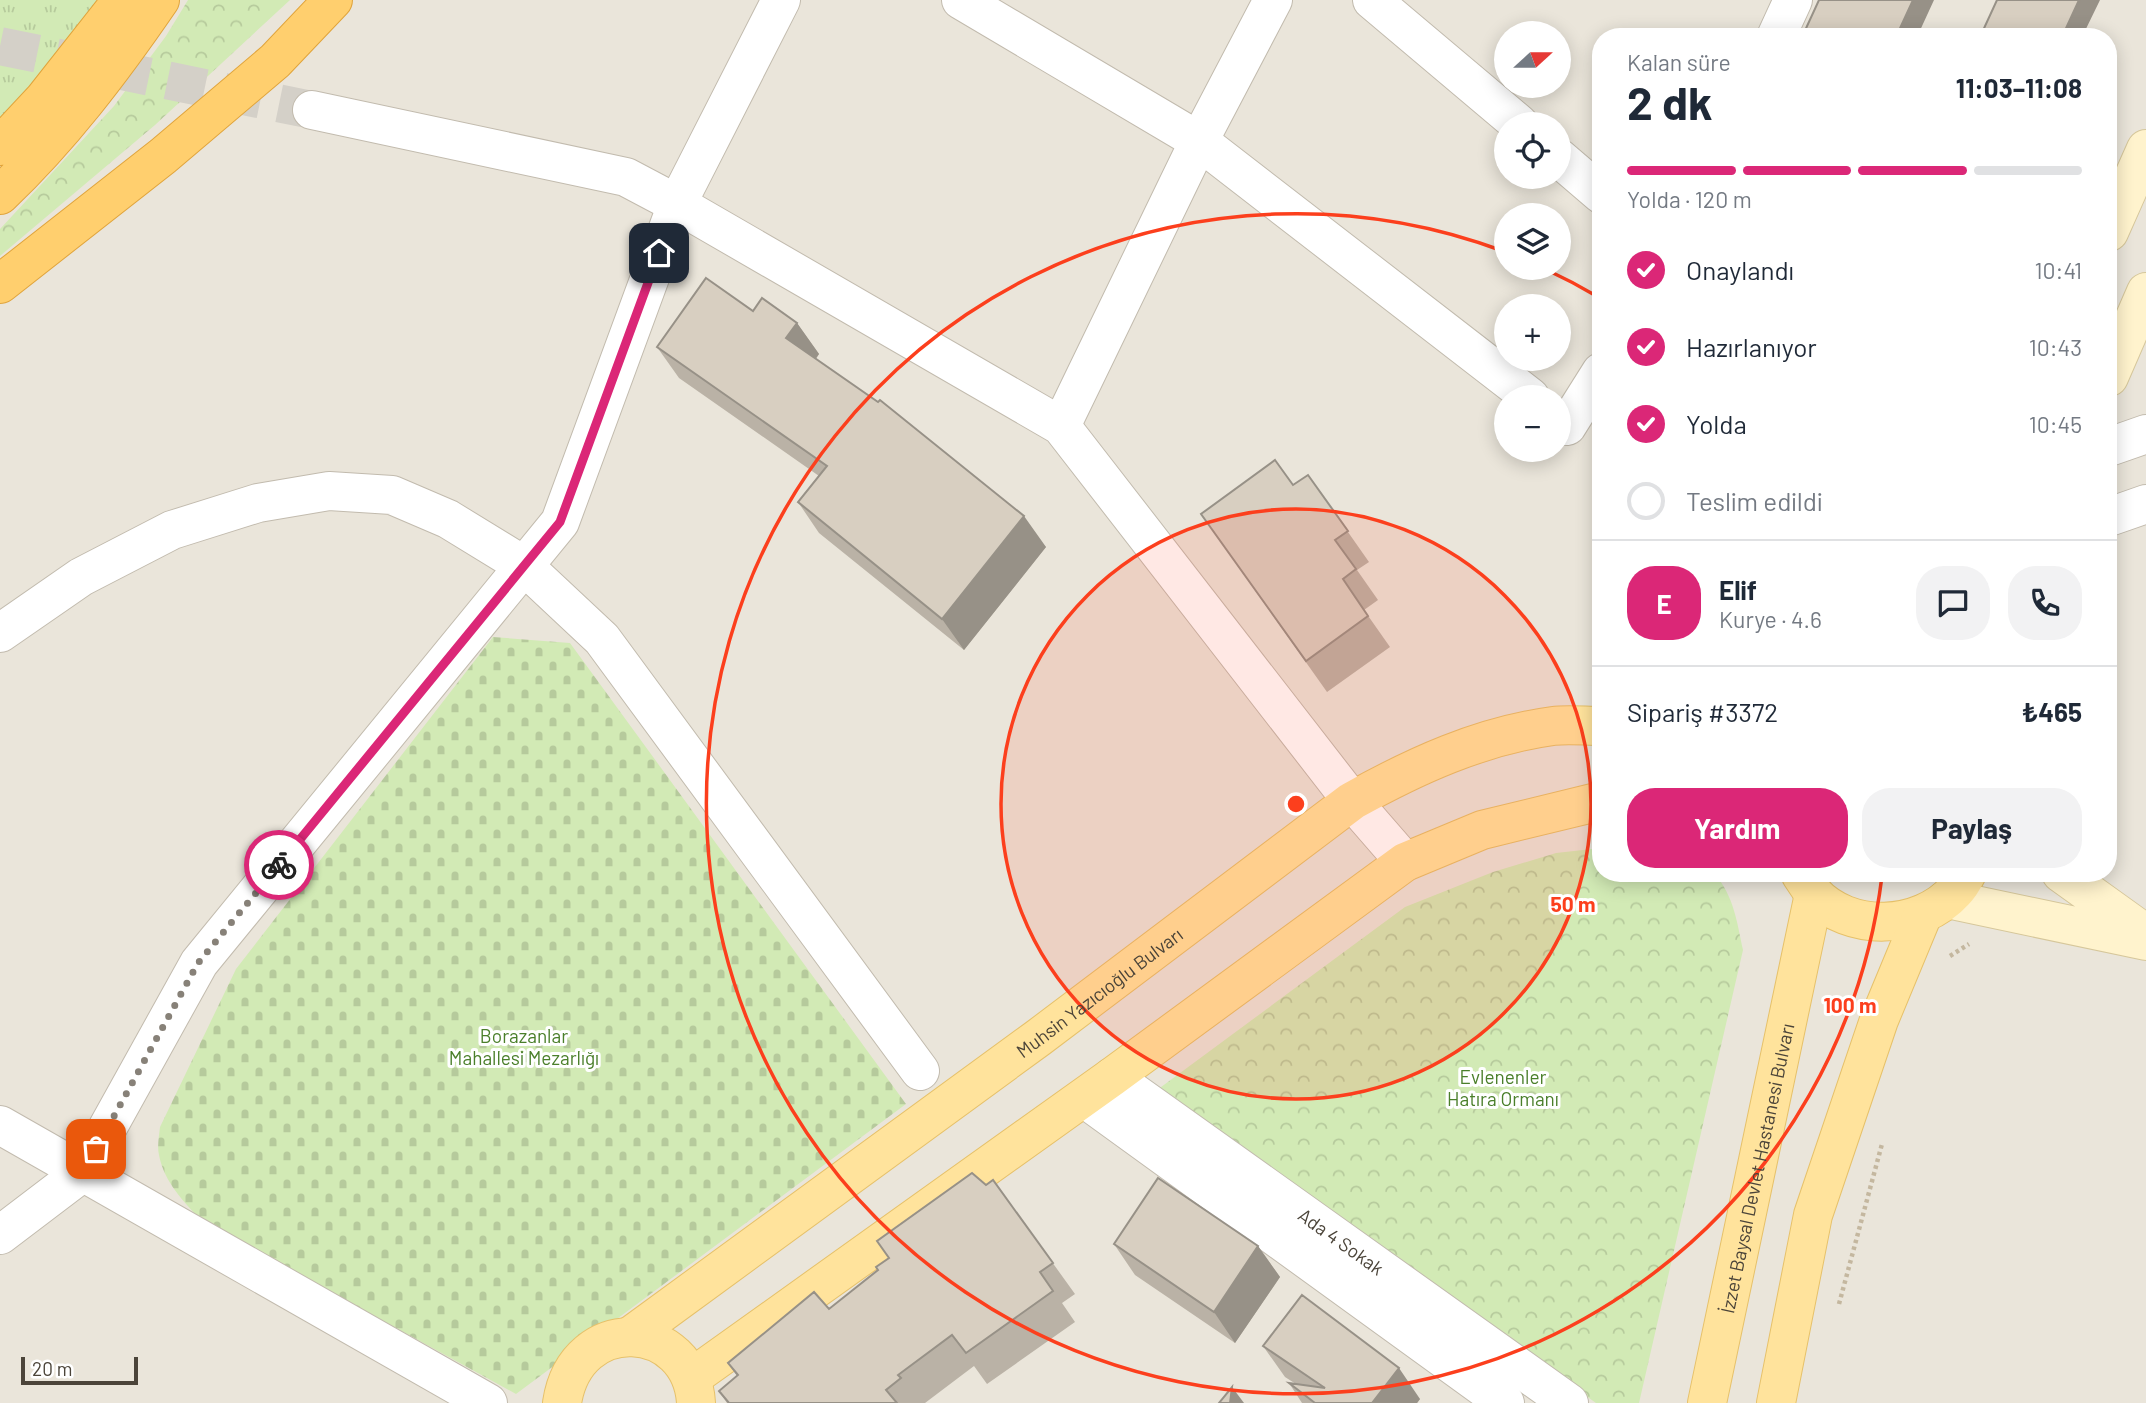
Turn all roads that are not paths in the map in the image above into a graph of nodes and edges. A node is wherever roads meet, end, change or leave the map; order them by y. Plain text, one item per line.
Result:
1 (122, 0) edge
2 (160, 0) edge
3 (333, 0) edge
4 (781, 0) edge
5 (961, 0) edge
6 (1273, 0) edge
7 (1371, 0) edge
8 (1793, 0) edge
9 (1780, 28) edge
10 (312, 110) tunnel mouth
11 (1505, 112) edge
12 (1199, 141) junction
13 (0, 146) edge
14 (2146, 149) edge
15 (1571, 168) edge
16 (1592, 186) edge
17 (0, 195) edge
18 (677, 204) junction
19 (2117, 214) edge
20 (0, 284) edge
21 (2146, 292) edge
22 (2117, 359) edge
23 (1514, 385) edge
24 (1592, 386) edge
25 (1571, 420) edge
26 (1060, 426) junction
27 (2146, 434) edge
28 (2117, 444) edge
29 (2146, 505) edge
30 (2117, 514) edge
31 (523, 565) junction
32 (0, 633) edge
33 (1592, 725) edge
34 (1352, 801) junction
35 (1592, 803) edge
36 (1405, 862) junction
37 (2074, 882) edge
38 (1807, 884) edge
39 (1946, 895) edge
40 (2146, 934) edge
41 (2146, 941) edge
42 (920, 1071) dead end
43 (1098, 1088) junction
44 (0, 1125) edge
45 (83, 1172) junction
46 (0, 1235) edge
47 (629, 1337) junction
48 (694, 1391) edge
49 (488, 1403) edge
50 (562, 1403) edge
51 (1505, 1403) edge
52 (1569, 1403) edge
53 (1707, 1403) edge
54 (1776, 1403) edge

1 - 13 highway
2 - 17 highway
3 - 20 highway
4 - 18 street
5 - 12 street
6 - 12 street
7 - 11 street
8 - 9 street
10 - 18 street
12 - 23 street
12 - 26 street
14 - 19 main road
15 - 16 street
18 - 26 street
18 - 31 street
21 - 22 main road
24 - 25 street
26 - 34 street
27 - 28 street
29 - 30 street
31 - 32 street
31 - 42 street
31 - 45 street
33 - 34 main road, Muhsin Yazıcıoğlu Bulvarı
34 - 36 street
34 - 47 main road, Muhsin Yazıcıoğlu Bulvarı
35 - 36 main road
36 - 43 main road
37 - 40 main road
38 - 39 main road
38 - 53 main road, İzzet Baysal Devlet Hastanesi Bulvarı
39 - 41 main road
39 - 54 main road
43 - 48 main road
43 - 51 street, Ada 4 Sokak
43 - 52 street, Ada 4 Sokak
44 - 45 street
45 - 46 street
45 - 49 street
47 - 48 main road
47 - 50 main road

